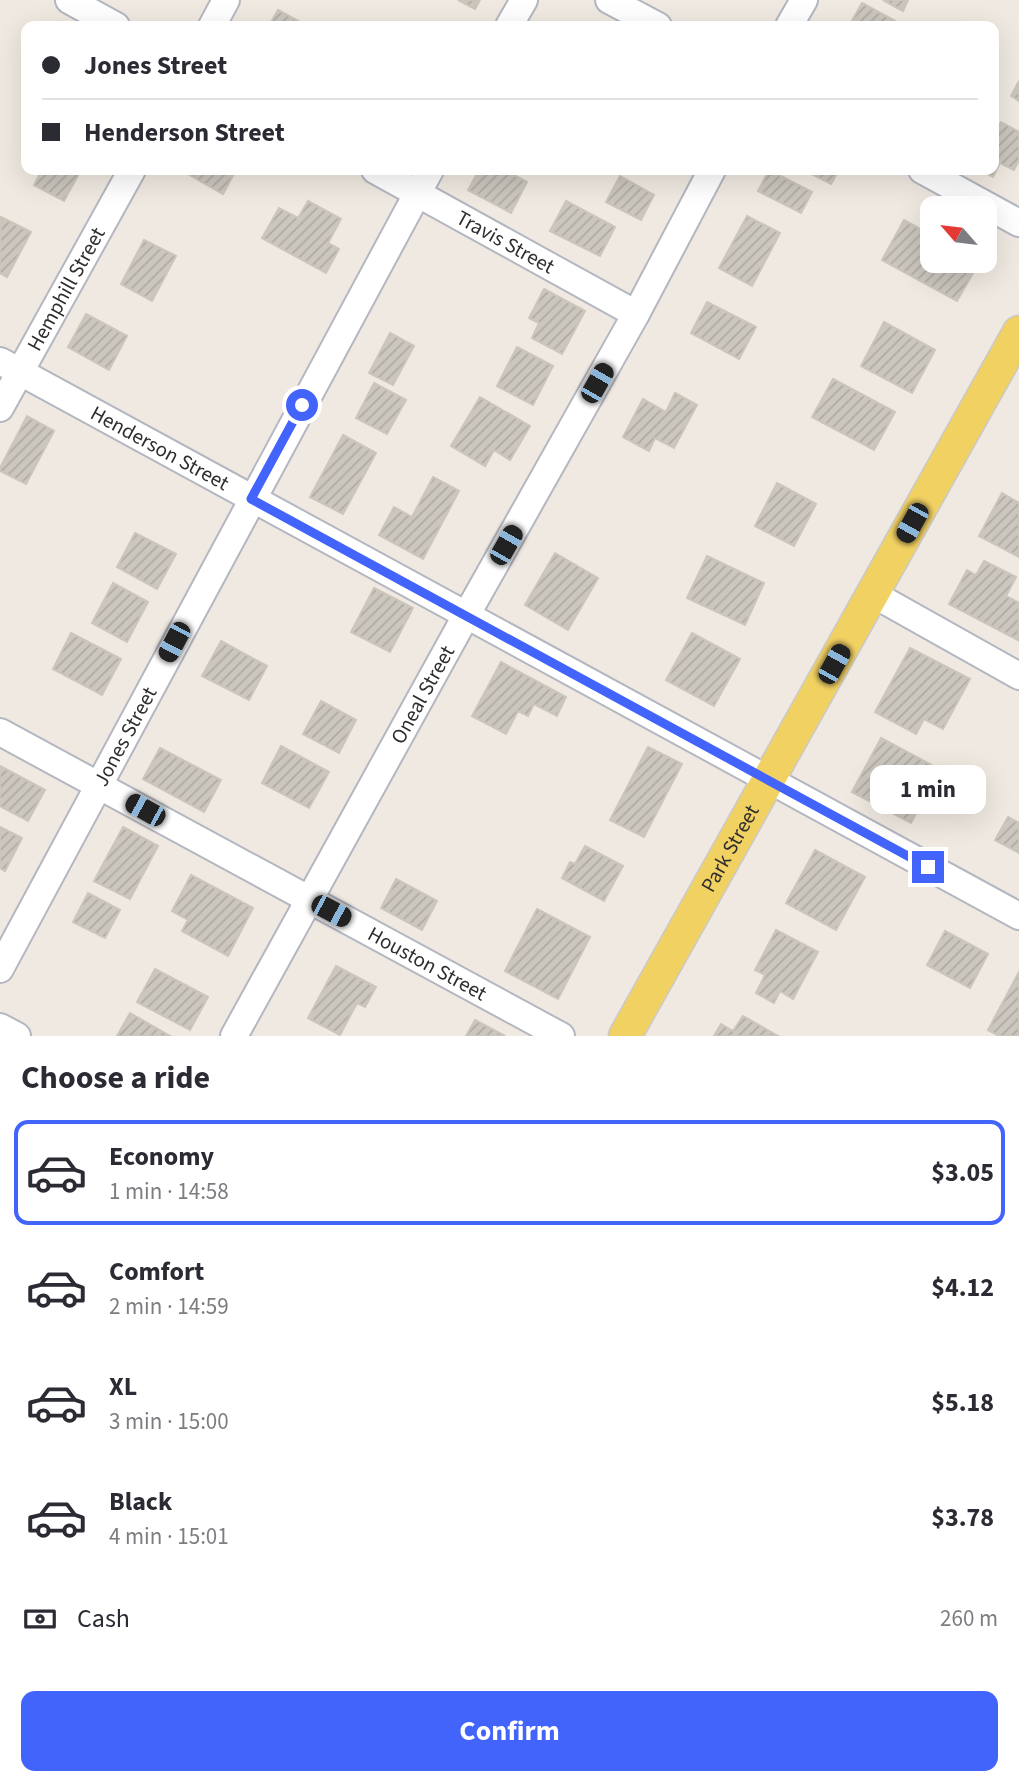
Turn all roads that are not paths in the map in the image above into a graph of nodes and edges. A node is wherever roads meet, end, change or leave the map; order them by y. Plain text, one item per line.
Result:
1 (69, 0) edge
2 (226, 0) edge
3 (524, 0) edge
4 (609, 0) edge
5 (804, 0) edge
6 (107, 21) edge
7 (215, 21) edge
8 (512, 21) edge
9 (649, 21) edge
10 (792, 21) edge
11 (129, 175) edge
12 (384, 175) edge
13 (427, 175) edge
14 (709, 175) edge
15 (931, 175) edge
16 (417, 193) junction
17 (1019, 223) edge
18 (636, 314) junction
19 (1019, 332) edge
20 (10, 366) edge
21 (0, 408) edge
22 (251, 499) junction
23 (873, 594) junction
24 (467, 614) junction
25 (1019, 676) edge
26 (0, 732) edge
27 (769, 779) junction
28 (98, 784) junction
29 (309, 899) junction
30 (1019, 916) edge
31 (0, 969) edge
32 (0, 1027) edge
33 (17, 1036) edge
34 (234, 1036) edge
35 (561, 1036) edge
36 (625, 1036) edge

1 - 6 street
2 - 7 street
3 - 8 street
4 - 9 street
5 - 10 street
11 - 20 street, Hemphill Street
12 - 16 street, Travis Street
13 - 16 street, Jones Street
14 - 18 street, Oneal Street
15 - 17 street
16 - 18 street, Travis Street
16 - 22 street, Jones Street
18 - 24 street, Oneal Street
19 - 23 main road, Park Street
20 - 21 street, Hemphill Street
20 - 22 street, Henderson Street
22 - 24 street, Henderson Street
22 - 28 street, Jones Street
23 - 25 street
23 - 27 main road, Park Street
24 - 27 street, Henderson Street
24 - 29 street, Oneal Street
26 - 28 street, Houston Street
27 - 30 street, Henderson Street
27 - 36 main road, Park Street
28 - 29 street, Houston Street
28 - 31 street, Jones Street
29 - 34 street, Oneal Street
29 - 35 street, Houston Street
32 - 33 street

